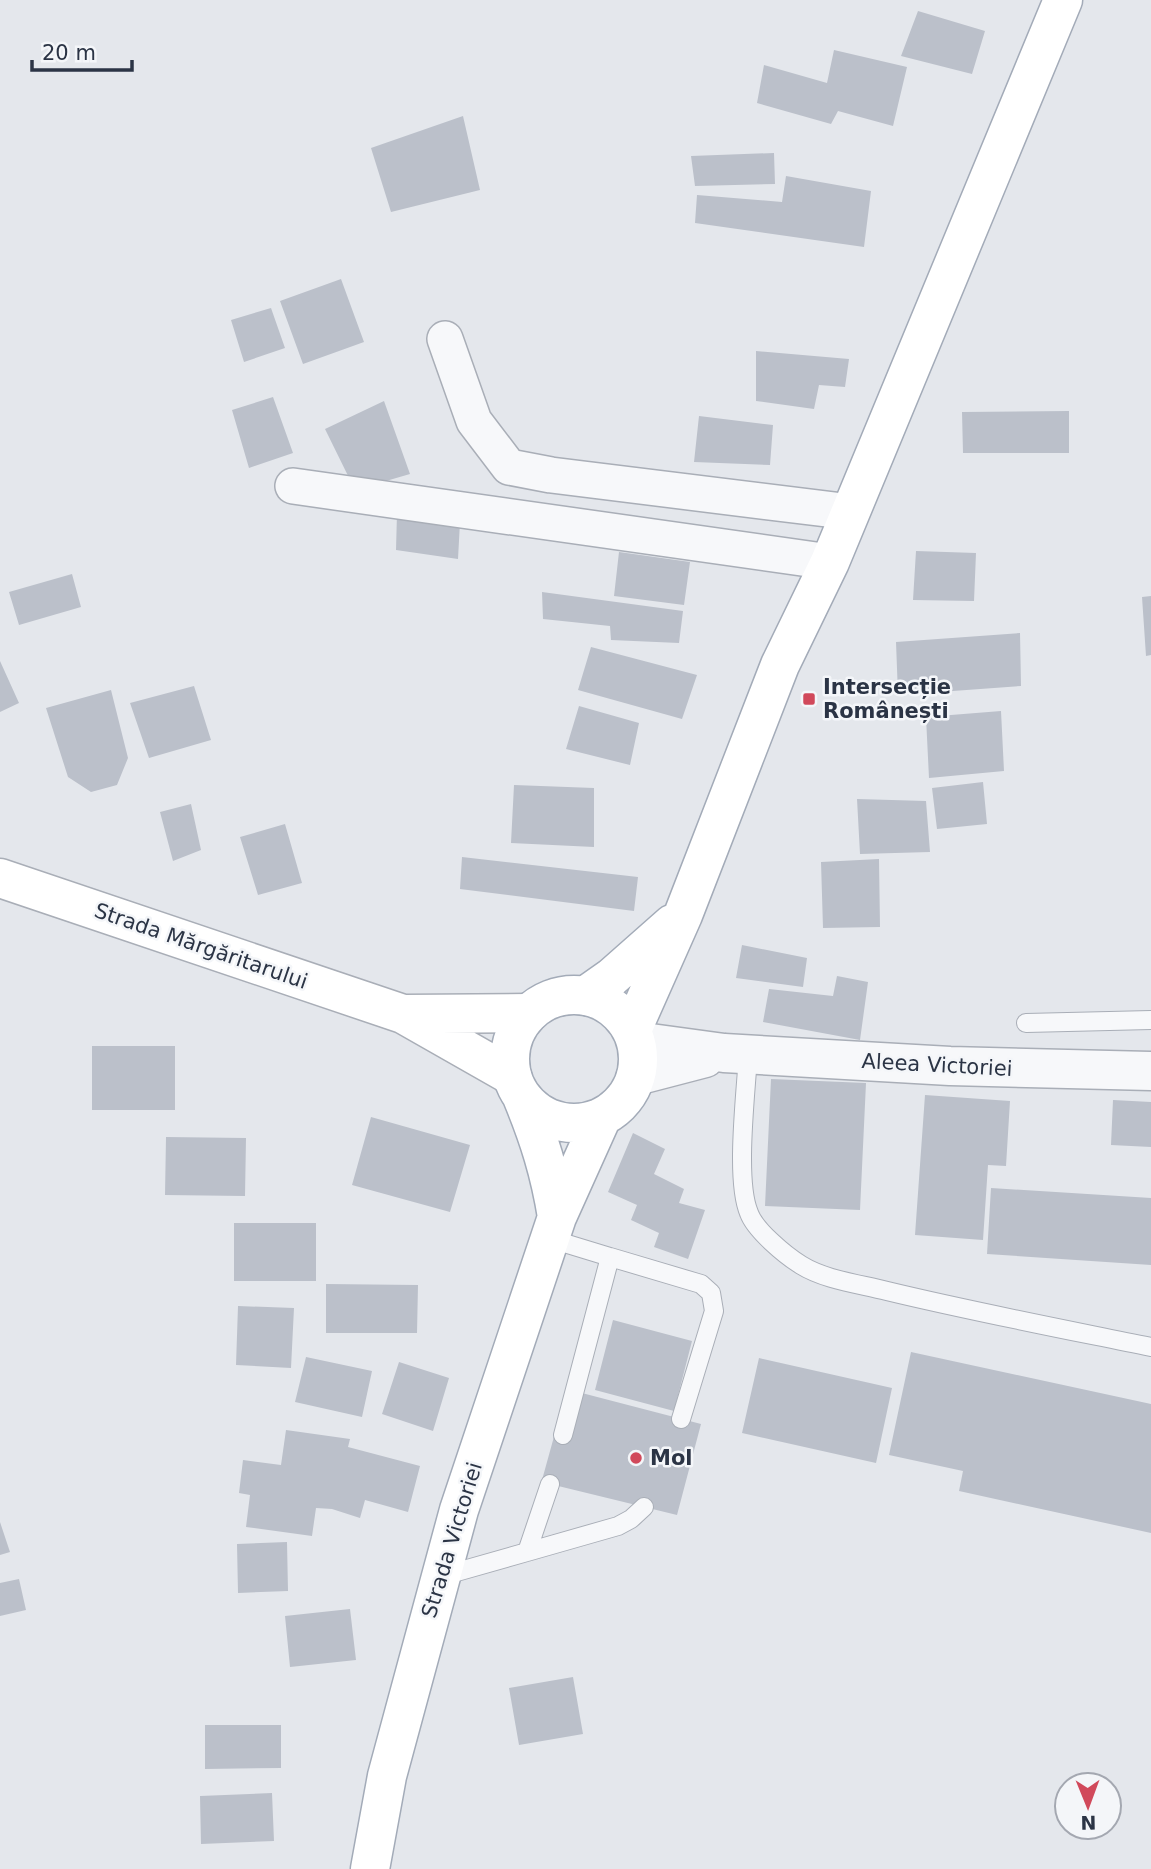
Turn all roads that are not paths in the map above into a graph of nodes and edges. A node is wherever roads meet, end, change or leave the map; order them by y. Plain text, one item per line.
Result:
1 (1063, 0) edge
2 (445, 339) dead end
3 (293, 486) dead end
4 (851, 512) junction
5 (830, 562) junction
6 (0, 878) edge
7 (683, 915) junction
8 (585, 996) junction
9 (529, 1013) junction
10 (403, 1014) junction
11 (1151, 1020) edge
12 (1026, 1023) dead end
13 (634, 1049) junction
14 (736, 1054) junction
15 (1151, 1071) edge
16 (517, 1086) junction
17 (602, 1117) junction
18 (554, 1228) junction
19 (610, 1257) junction
20 (1151, 1347) edge
21 (681, 1419) dead end
22 (563, 1435) dead end
23 (550, 1484) dead end
24 (644, 1507) dead end
25 (527, 1552) junction
26 (439, 1577) junction
27 (370, 1869) edge

1 - 4 main road
2 - 4 street
3 - 5 street
4 - 5 main road
5 - 7 main road
6 - 10 main road, Strada Mărgăritarului
7 - 8 main road
7 - 13 main road
8 - 9 main road
8 - 13 main road
9 - 10 main road, Strada Mărgăritarului
9 - 16 main road
10 - 16 main road, Strada Mărgăritarului
11 - 12 lane
13 - 14 street, Aleea Victoriei
13 - 17 main road
14 - 15 street, Aleea Victoriei
14 - 20 lane
16 - 17 main road
16 - 18 main road, Strada Victoriei
17 - 18 main road, Strada Victoriei
18 - 19 lane
18 - 26 main road, Strada Victoriei
19 - 21 lane
19 - 22 lane
23 - 25 lane
24 - 25 lane
25 - 26 lane
26 - 27 main road, Strada Victoriei

